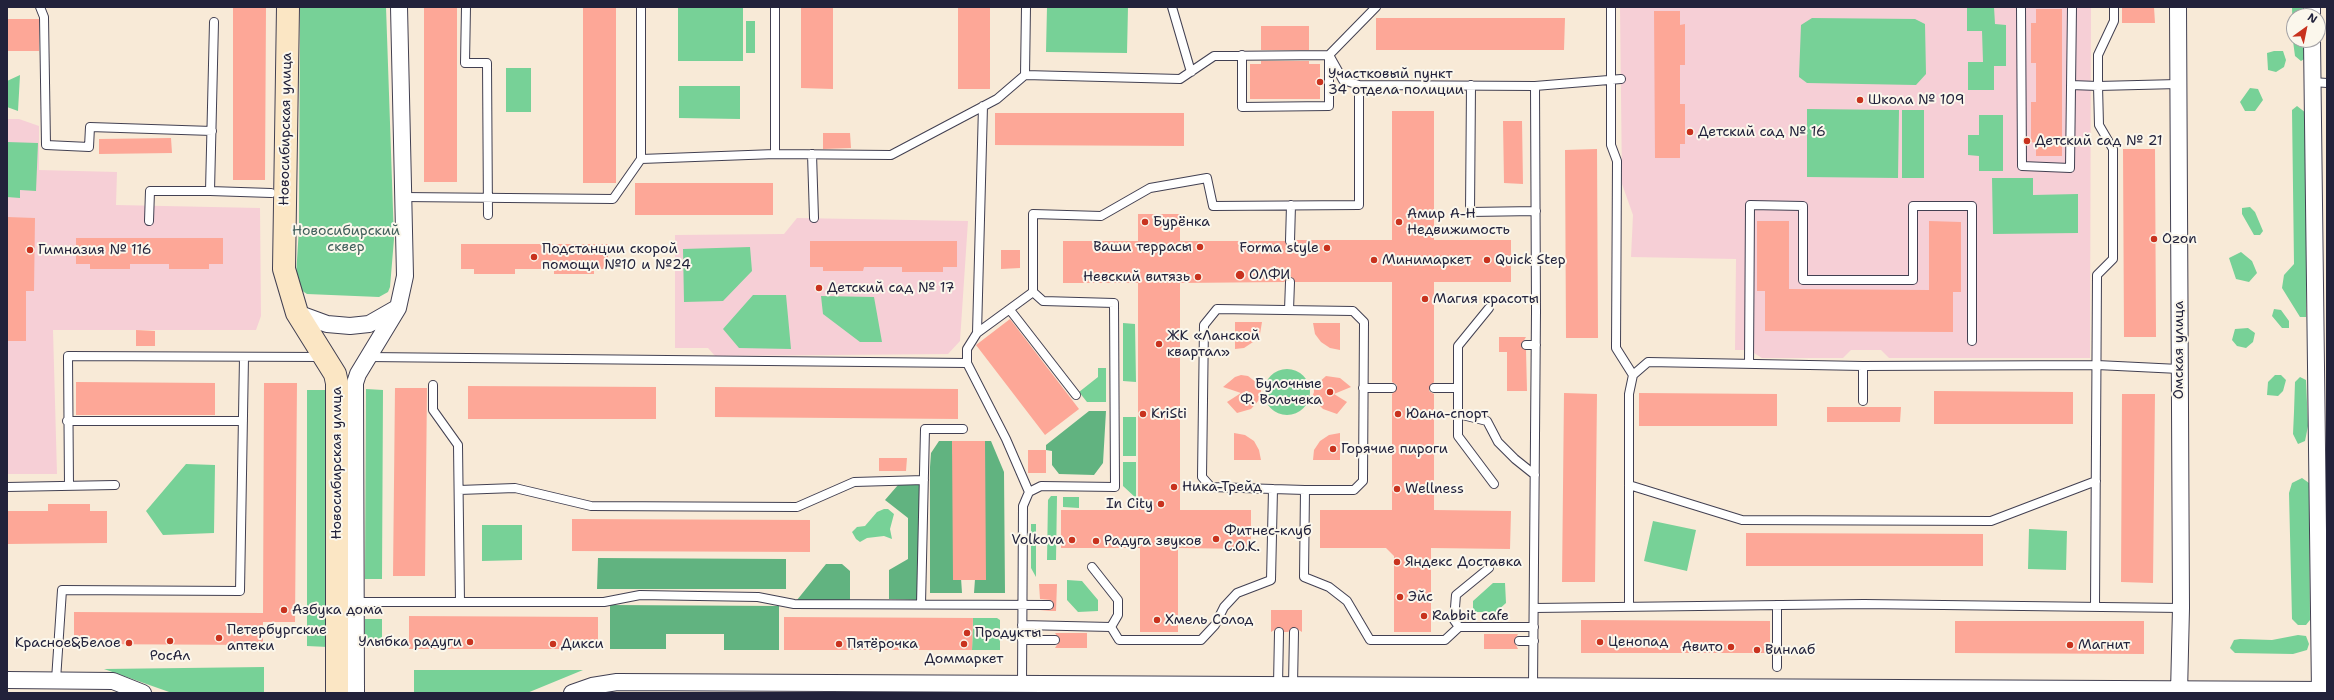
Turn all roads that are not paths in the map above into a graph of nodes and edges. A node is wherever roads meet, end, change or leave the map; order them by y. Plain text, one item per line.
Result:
1 (40, 7) edge
2 (288, 7) edge
3 (400, 7) edge
4 (466, 7) edge
5 (641, 7) edge
6 (775, 7) edge
7 (1026, 7) edge
8 (1172, 7) edge
9 (1376, 7) edge
10 (1611, 7) edge
11 (2021, 7) edge
12 (2072, 7) edge
13 (2114, 7) edge
14 (2178, 7) edge
15 (214, 22) dead end
16 (2313, 48) edge
17 (1242, 55) junction
18 (1328, 55) junction
19 (1191, 72) junction
20 (1025, 75) junction
21 (1621, 79) dead end
22 (1611, 80) junction
23 (2320, 83) edge
24 (2178, 84) junction
25 (1359, 85) junction
26 (1471, 85) junction
27 (2071, 85) junction
28 (1535, 86) junction
29 (2098, 86) junction
30 (983, 106) junction
31 (212, 131) junction
32 (775, 154) junction
33 (812, 154) junction
34 (642, 159) junction
35 (210, 190) junction
36 (271, 192) dead end
37 (403, 197) junction
38 (488, 199) junction
39 (1291, 205) junction
40 (1536, 211) junction
41 (488, 215) dead end
42 (814, 218) dead end
43 (149, 221) dead end
44 (1290, 240) dead end
45 (1290, 282) dead end
46 (1033, 292) junction
47 (398, 308) junction
48 (1489, 308) dead end
49 (1010, 310) junction
50 (1289, 310) junction
51 (297, 313) junction
52 (977, 333) junction
53 (1972, 341) dead end
54 (1526, 344) dead end
55 (1536, 345) junction
56 (244, 357) junction
57 (324, 357) junction
58 (368, 357) junction
59 (967, 363) junction
60 (1749, 364) junction
61 (2097, 365) junction
62 (1864, 366) junction
63 (2179, 369) junction
64 (2321, 371) edge
65 (1633, 375) junction
66 (433, 385) dead end
67 (1363, 388) junction
68 (1392, 388) dead end
69 (1434, 388) dead end
70 (1458, 388) junction
71 (1076, 395) dead end
72 (1863, 401) dead end
73 (1458, 414) junction
74 (67, 421) junction
75 (243, 421) junction
76 (963, 429) dead end
77 (1535, 475) junction
78 (924, 480) junction
79 (2096, 481) junction
80 (1494, 484) dead end
81 (115, 485) dead end
82 (1629, 485) junction
83 (69, 486) junction
84 (7, 487) edge
85 (1273, 489) junction
86 (458, 490) junction
87 (1305, 490) junction
88 (1029, 492) junction
89 (1092, 567) dead end
90 (1489, 568) dead end
91 (356, 602) junction
92 (460, 602) junction
93 (921, 604) junction
94 (1022, 605) junction
95 (1049, 605) dead end
96 (1777, 605) junction
97 (2095, 606) junction
98 (1629, 607) junction
99 (1534, 608) junction
100 (2181, 608) junction
101 (1022, 626) junction
102 (1111, 627) junction
103 (1459, 627) junction
104 (1534, 627) junction
105 (1280, 632) dead end
106 (1294, 632) dead end
107 (1022, 640) junction
108 (1055, 640) dead end
109 (1519, 641) dead end
110 (1534, 641) junction
111 (1777, 667) dead end
112 (7, 680) edge
113 (56, 680) junction
114 (1022, 684) junction
115 (1286, 685) junction
116 (1534, 686) junction
117 (2179, 691) edge
118 (2323, 691) edge
119 (143, 693) edge
120 (337, 693) edge
121 (356, 693) edge
122 (572, 693) edge

1 - 31 lane
2 - 51 street, Новосибирская улица
3 - 37 street, Новосибирская улица
4 - 38 lane
5 - 34 lane
6 - 32 lane
7 - 20 lane
8 - 19 lane
9 - 18 lane
10 - 22 lane
11 - 27 lane
12 - 27 lane
13 - 29 lane
14 - 24 street, Омская улица
15 - 31 lane
16 - 23 street
17 - 18 lane
17 - 18 lane
17 - 19 lane
18 - 25 lane
19 - 20 lane
20 - 30 lane
21 - 22 lane
22 - 28 lane
22 - 65 lane
23 - 64 street
24 - 29 lane
24 - 63 street, Омская улица
25 - 26 lane
25 - 39 lane
26 - 28 lane
26 - 40 lane
27 - 29 lane
28 - 40 lane
29 - 61 lane
30 - 33 lane
30 - 52 lane
31 - 35 lane
32 - 33 lane
32 - 34 lane
33 - 42 lane
34 - 38 lane
35 - 36 lane
35 - 43 lane
37 - 38 lane
37 - 47 street, Новосибирская улица
38 - 41 lane
39 - 44 lane
39 - 46 lane
40 - 55 lane
45 - 50 lane
46 - 49 lane
46 - 88 lane
47 - 51 street
47 - 58 street, Новосибирская улица
48 - 70 lane
49 - 52 lane
49 - 71 lane
50 - 67 lane
50 - 85 lane
51 - 57 street, Новосибирская улица
52 - 59 lane
53 - 60 lane
54 - 55 lane
55 - 77 lane
56 - 57 lane
56 - 74 lane
56 - 75 lane
57 - 120 street, Новосибирская улица
58 - 59 lane
58 - 91 street, Новосибирская улица
59 - 88 lane
60 - 62 lane
60 - 65 lane
61 - 62 lane
61 - 63 lane
61 - 79 lane
62 - 72 lane
63 - 100 street, Омская улица
64 - 118 street
65 - 82 lane
66 - 86 lane
67 - 68 lane
67 - 87 lane
69 - 70 lane
70 - 73 lane
73 - 77 lane
73 - 80 lane
74 - 75 lane
74 - 83 lane
75 - 113 lane
76 - 78 lane
77 - 99 lane
78 - 86 lane
78 - 93 lane
79 - 82 lane
79 - 97 lane
81 - 83 lane
82 - 98 lane
83 - 84 lane
85 - 87 lane
85 - 102 lane
86 - 92 lane
87 - 103 lane
88 - 94 lane
89 - 102 lane
90 - 103 lane
91 - 92 lane
91 - 121 street, Новосибирская улица
92 - 93 lane
93 - 94 lane
94 - 95 lane
94 - 101 lane
96 - 97 lane
96 - 98 lane
96 - 111 lane
97 - 100 lane
98 - 99 lane
99 - 104 lane
100 - 117 street, Омская улица
101 - 102 lane
101 - 107 lane
103 - 104 lane
104 - 110 lane
105 - 115 lane
106 - 115 lane
107 - 108 lane
107 - 114 lane
109 - 110 lane
110 - 116 lane
112 - 113 street
113 - 119 street
114 - 115 street
114 - 122 street
115 - 116 street
116 - 117 street
117 - 118 street

